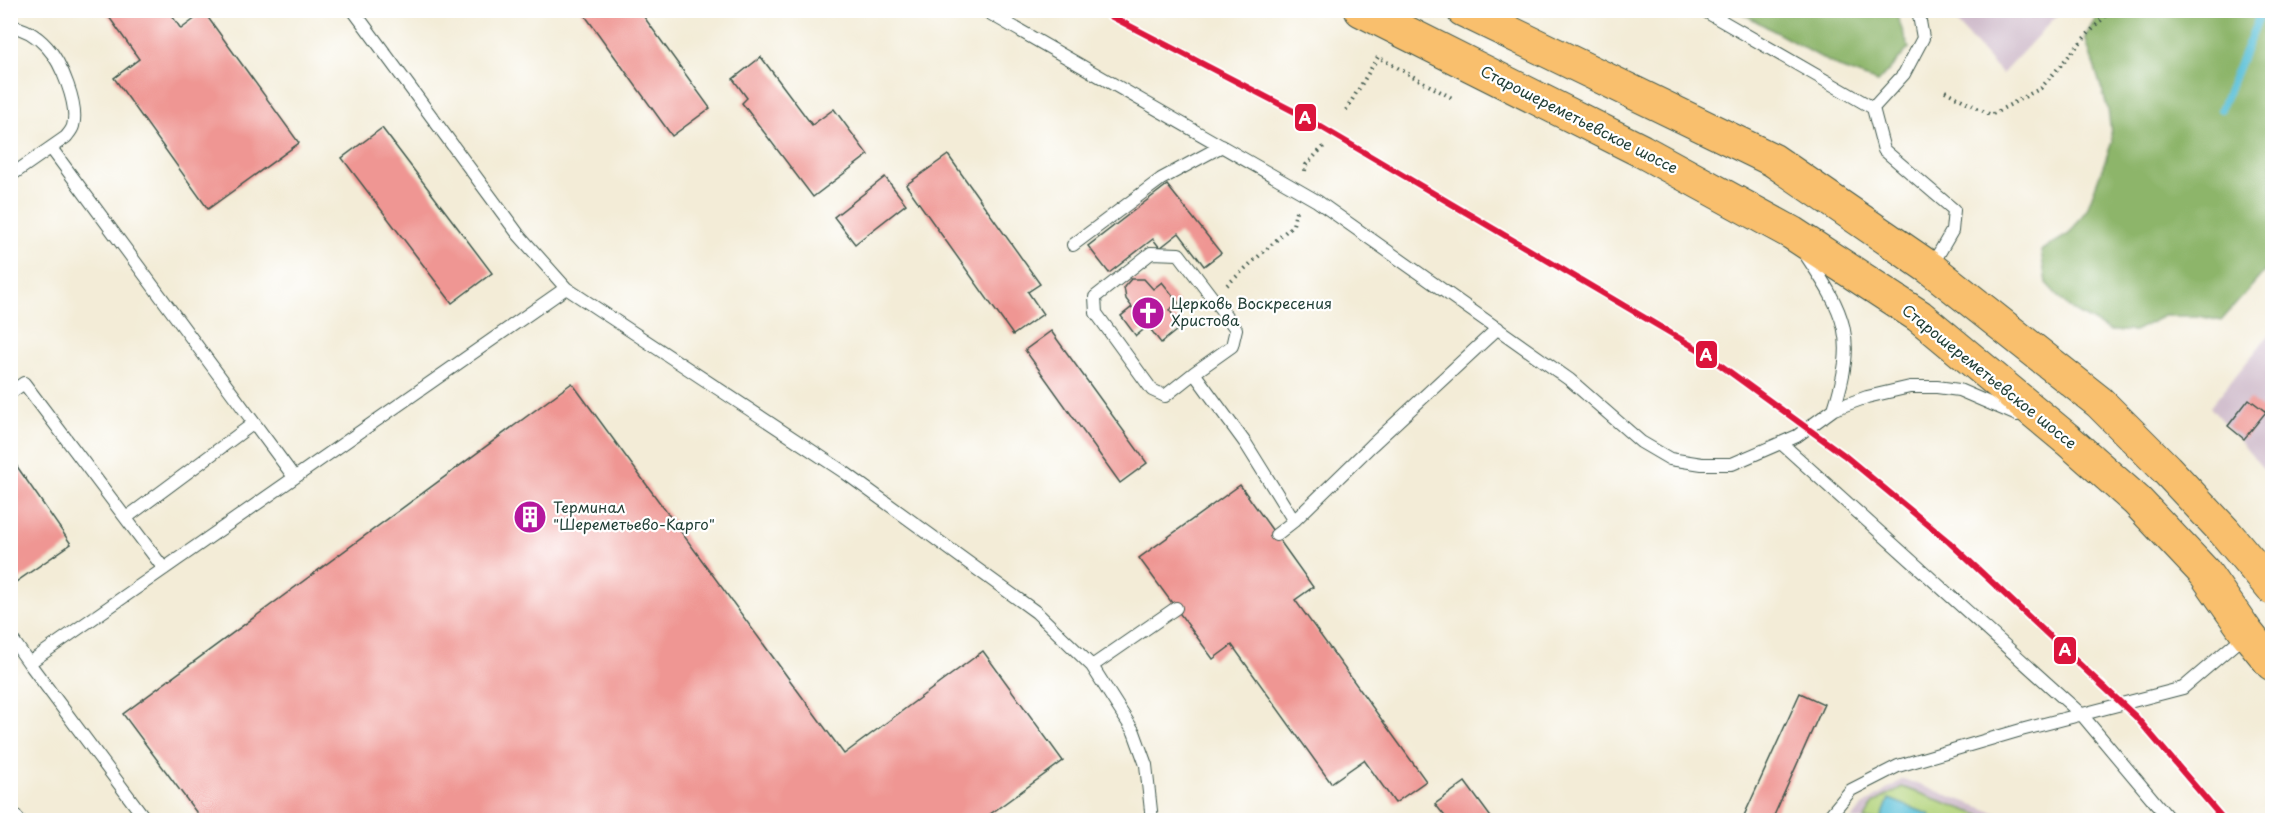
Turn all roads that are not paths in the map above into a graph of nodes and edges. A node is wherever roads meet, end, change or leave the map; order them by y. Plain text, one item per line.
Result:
1 (353, 10) edge
2 (984, 10) edge
3 (1361, 10) edge
4 (1463, 10) edge
5 (1703, 10) edge
6 (1918, 10) edge
7 (10, 26) edge
8 (1873, 108) junction
9 (1222, 146) junction
10 (51, 148) junction
11 (10, 176) edge
12 (1792, 233) junction
13 (1073, 245) dead end
14 (1930, 268) junction
15 (566, 288) junction
16 (1498, 328) junction
17 (1194, 373) junction
18 (10, 393) edge
19 (1834, 409) junction
20 (254, 423) junction
21 (2068, 440) junction
22 (1781, 443) junction
23 (294, 477) junction
24 (126, 518) junction
25 (1294, 521) junction
26 (1276, 535) dead end
27 (164, 569) junction
28 (2272, 588) edge
29 (1176, 608) dead end
30 (2247, 633) junction
31 (10, 636) edge
32 (29, 663) junction
33 (2272, 664) edge
34 (1092, 666) junction
35 (2082, 715) junction
36 (10, 809) edge
37 (19, 820) edge
38 (146, 820) edge
39 (1152, 820) edge
40 (1826, 820) edge
41 (2170, 820) edge

1 - 15 lane
2 - 9 lane
3 - 12 main road, Старошереметьевское шоссе
4 - 14 main road
5 - 8 lane
6 - 8 lane
7 - 10 lane
8 - 14 lane
9 - 13 lane
9 - 16 lane
10 - 11 lane
10 - 20 lane
12 - 19 lane
12 - 21 main road, Старошереметьевское шоссе
14 - 28 main road
15 - 23 lane
15 - 34 lane
16 - 22 lane
16 - 25 lane
17 - 17 lane
17 - 25 lane
18 - 24 lane
19 - 21 lane
19 - 22 lane
20 - 23 lane
20 - 24 lane
21 - 30 main road, Старошереметьевское шоссе
22 - 35 lane
23 - 27 lane
24 - 27 lane
25 - 26 lane
27 - 32 lane
29 - 34 lane
30 - 33 main road, Старошереметьевское шоссе
30 - 35 lane
31 - 32 lane
32 - 38 lane
34 - 39 lane
35 - 40 lane
35 - 41 lane
36 - 37 lane

